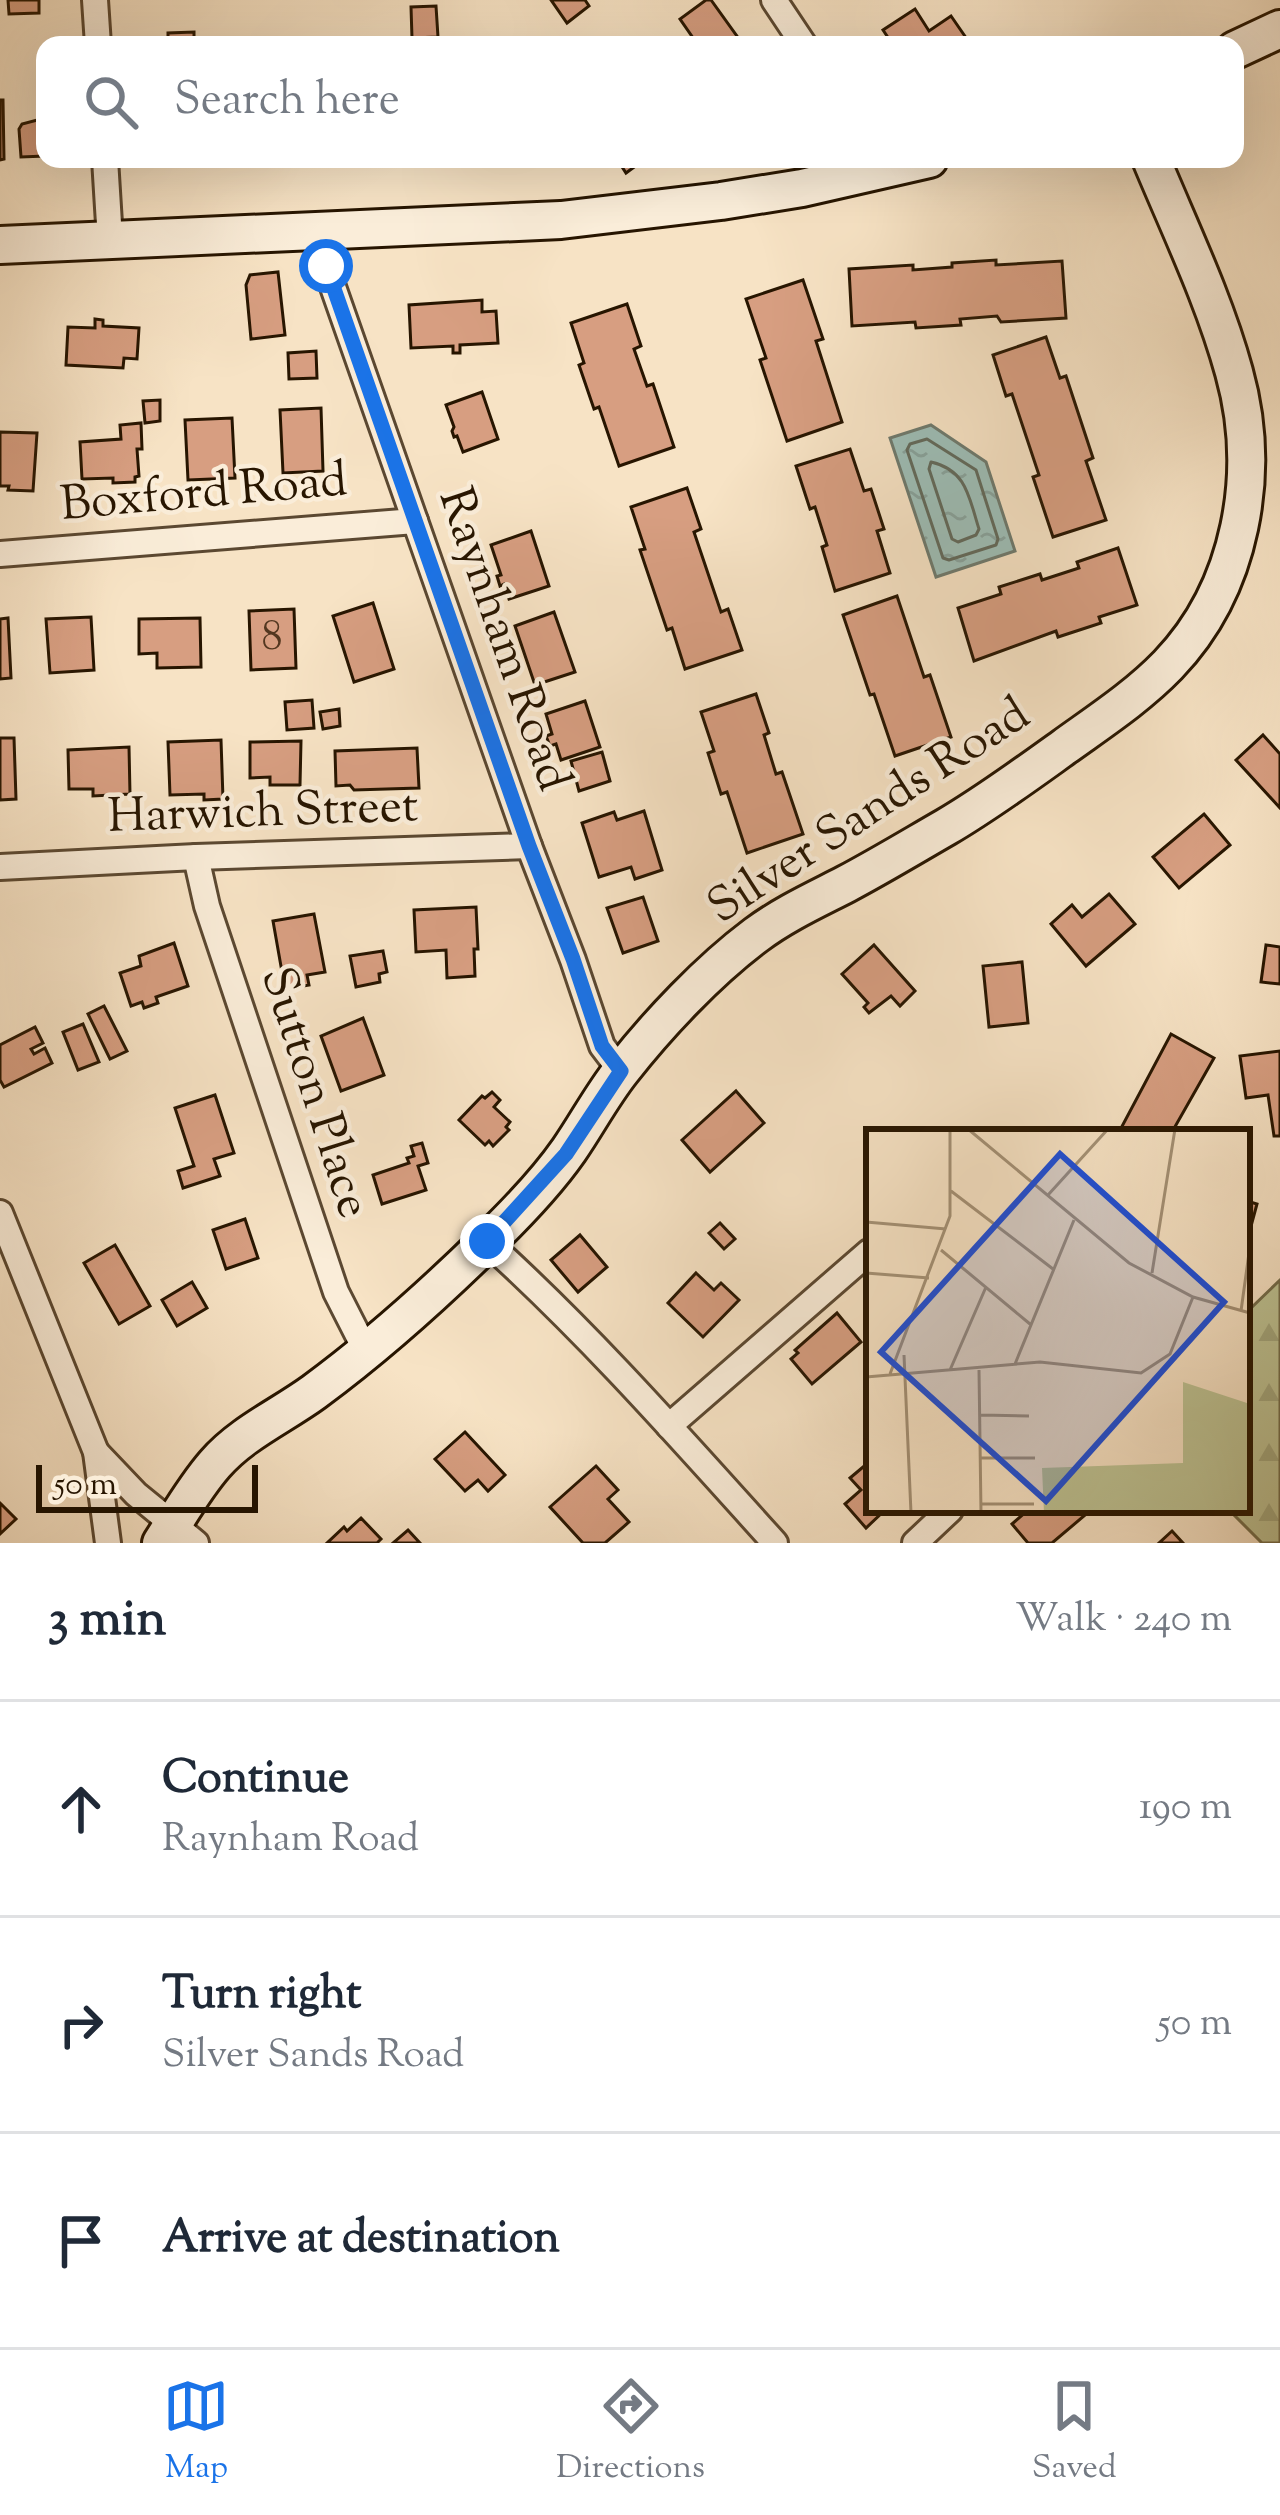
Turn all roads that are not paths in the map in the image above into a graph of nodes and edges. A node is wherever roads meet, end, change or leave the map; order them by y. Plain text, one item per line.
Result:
1 (95, 0) edge
2 (774, 0) edge
3 (1280, 29) edge
4 (97, 36) edge
5 (798, 36) edge
6 (1244, 46) edge
7 (106, 168) edge
8 (858, 168) edge
9 (1155, 168) edge
10 (318, 230) junction
11 (110, 240) junction
12 (0, 245) edge
13 (415, 521) junction
14 (0, 554) edge
15 (529, 846) junction
16 (196, 856) junction
17 (0, 867) edge
18 (621, 1071) junction
19 (0, 1213) edge
20 (487, 1241) junction
21 (866, 1255) edge
22 (366, 1352) junction
23 (670, 1426) junction
24 (95, 1452) junction
25 (947, 1513) edge
26 (177, 1537) edge
27 (108, 1543) edge
28 (775, 1543) edge
29 (915, 1543) edge

1 - 4 street
2 - 5 street
3 - 6 main road
7 - 11 street
8 - 10 main road
9 - 18 main road, Silver Sands Road
10 - 11 main road
10 - 13 street, Raynham Road
11 - 12 main road
13 - 14 street, Boxford Road
13 - 15 street, Raynham Road
15 - 16 street, Harwich Street
15 - 18 street, Raynham Road
16 - 17 street, Harwich Street
16 - 22 street, Sutton Place
18 - 20 main road, Silver Sands Road
19 - 24 street
20 - 22 main road, Silver Sands Road
20 - 23 street
21 - 23 street
22 - 26 main road, Silver Sands Road
23 - 28 street
24 - 26 street
24 - 27 street
25 - 29 street

